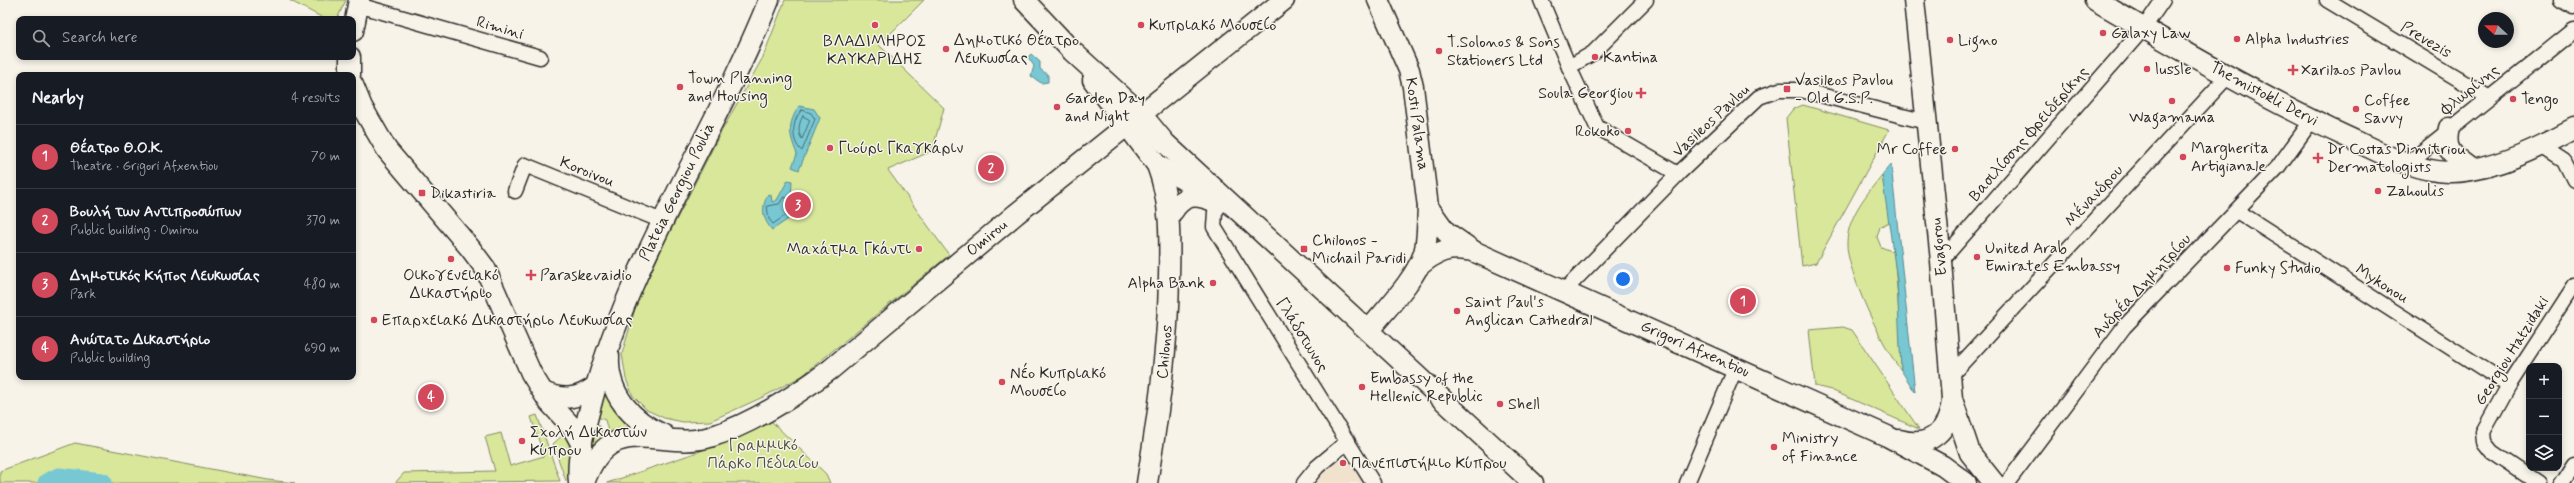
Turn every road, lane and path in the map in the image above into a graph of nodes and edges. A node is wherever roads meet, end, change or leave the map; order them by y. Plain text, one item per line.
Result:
1 (768, 0) edge
2 (1024, 0) edge
3 (1284, 0) edge
4 (1378, 0) edge
5 (1541, 0) edge
6 (1646, 0) edge
7 (2096, 0) edge
8 (2162, 0) edge
9 (2327, 0) edge
10 (2562, 0) edge
11 (1915, 1) edge
12 (359, 2) edge
13 (2574, 7) edge
14 (356, 16) edge
15 (2143, 29) junction
16 (2574, 30) edge
17 (540, 57) dead end
18 (350, 60) edge
19 (1568, 67) junction
20 (350, 72) edge
21 (2228, 76) junction
22 (356, 93) edge
23 (2488, 97) junction
24 (1134, 120) junction
25 (2312, 120) junction
26 (1926, 122) junction
27 (2449, 128) junction
28 (2574, 129) edge
29 (2574, 138) edge
30 (1165, 143) junction
31 (2548, 143) junction
32 (2407, 164) junction
33 (1156, 165) junction
34 (2470, 169) junction
35 (1678, 174) junction
36 (1174, 175) junction
37 (2574, 181) edge
38 (515, 190) dead end
39 (1221, 203) junction
40 (1428, 207) junction
41 (2237, 211) junction
42 (1172, 216) junction
43 (662, 221) junction
44 (1260, 229) junction
45 (1473, 251) junction
46 (1941, 261) junction
47 (1418, 267) junction
48 (2574, 285) edge
49 (1564, 291) junction
50 (1369, 330) junction
51 (609, 344) junction
52 (1736, 368) junction
53 (1952, 374) junction
54 (2509, 385) junction
55 (596, 386) junction
56 (544, 392) junction
57 (1954, 406) junction
58 (1887, 436) junction
59 (672, 439) junction
60 (1348, 441) junction
61 (582, 446) junction
62 (1970, 453) junction
63 (2574, 463) edge
64 (579, 483) edge
65 (584, 483) edge
66 (1147, 483) edge
67 (1304, 483) edge
68 (1373, 483) edge
69 (1533, 483) edge
70 (1687, 483) edge
71 (1967, 483) edge
72 (1978, 483) edge
73 (1994, 483) edge
74 (2007, 483) edge
75 (2538, 483) edge
76 (2561, 483) edge

1 - 43 main road, Plateia Georgiou Poulia
2 - 24 main road
3 - 24 main road, Omirou
4 - 40 main road, Kosti Palama
5 - 19 street
6 - 19 street
7 - 15 main road, Themistokli Dervi
8 - 15 street, Βασιλίσσης Φρειδερίκης
9 - 23 street, Prevezis
10 - 13 street
11 - 26 main road, Evagorou
12 - 14 main road
12 - 17 street, Rimini
15 - 21 main road, Themistokli Dervi
15 - 46 street, Βασιλίσσης Φρειδερίκης
16 - 23 street, Φλωρίνης
18 - 20 main road
19 - 35 street
21 - 25 main road, Themistokli Dervi
21 - 53 street, Μένανδρου
22 - 56 main road
23 - 27 street, Φλωρίνης
24 - 30 main road
24 - 33 main road
24 - 59 main road, Omirou
25 - 32 main road, Themistokli Dervi
25 - 41 street, Ανδρέα Δημητρίου
26 - 35 street, Vasileos Pavlou
26 - 46 main road, Evagorou
27 - 32 street, Φλωρίνης
27 - 34 main road
28 - 31 main road, Themistokli Dervi
29 - 31 main road, Themistokli Dervi
30 - 36 main road, Chilonos
30 - 44 main road
31 - 34 main road, Themistokli Dervi
31 - 37 street
32 - 34 main road, Themistokli Dervi
33 - 36 main road
33 - 42 main road
35 - 49 street, Vasileos Pavlou
36 - 39 main road
36 - 42 main road, Chilonos
38 - 43 street, Koroivou
39 - 42 main road
39 - 44 main road
39 - 60 street, Γλάδστωνος
40 - 45 main road, Kosti Palama
40 - 47 main road, Kosti Palama
41 - 54 street, Mykonou
41 - 74 street, Ανδρέα Δημητρίου
42 - 66 main road, Chilonos
43 - 51 main road, Plateia Georgiou Poulia
44 - 50 main road
45 - 47 main road, Grigori Afxentiou
45 - 49 main road, Grigori Afxentiou
46 - 53 main road, Evagorou
47 - 50 main road, Kosti Palama
48 - 54 street, Georgiou Hatzidaki
49 - 52 main road, Grigori Afxentiou
50 - 69 main road
51 - 55 main road, Plateia Georgiou Poulia
51 - 59 main road, Omirou
52 - 58 main road, Grigori Afxentiou
52 - 70 street
53 - 57 main road, Evagorou
54 - 75 street, Georgiou Hatzidaki
55 - 56 main road
55 - 61 main road, Plateia Georgiou Poulia
56 - 61 main road
57 - 58 main road
57 - 62 main road, Evagorou
57 - 71 main road
58 - 71 main road, Grigori Afxentiou
59 - 65 main road, Omirou
60 - 67 street
60 - 68 street, Γλάδστωνος
61 - 64 main road, Plateia Georgiou Poulia
62 - 72 main road
62 - 73 main road, Evagorou
63 - 76 street

